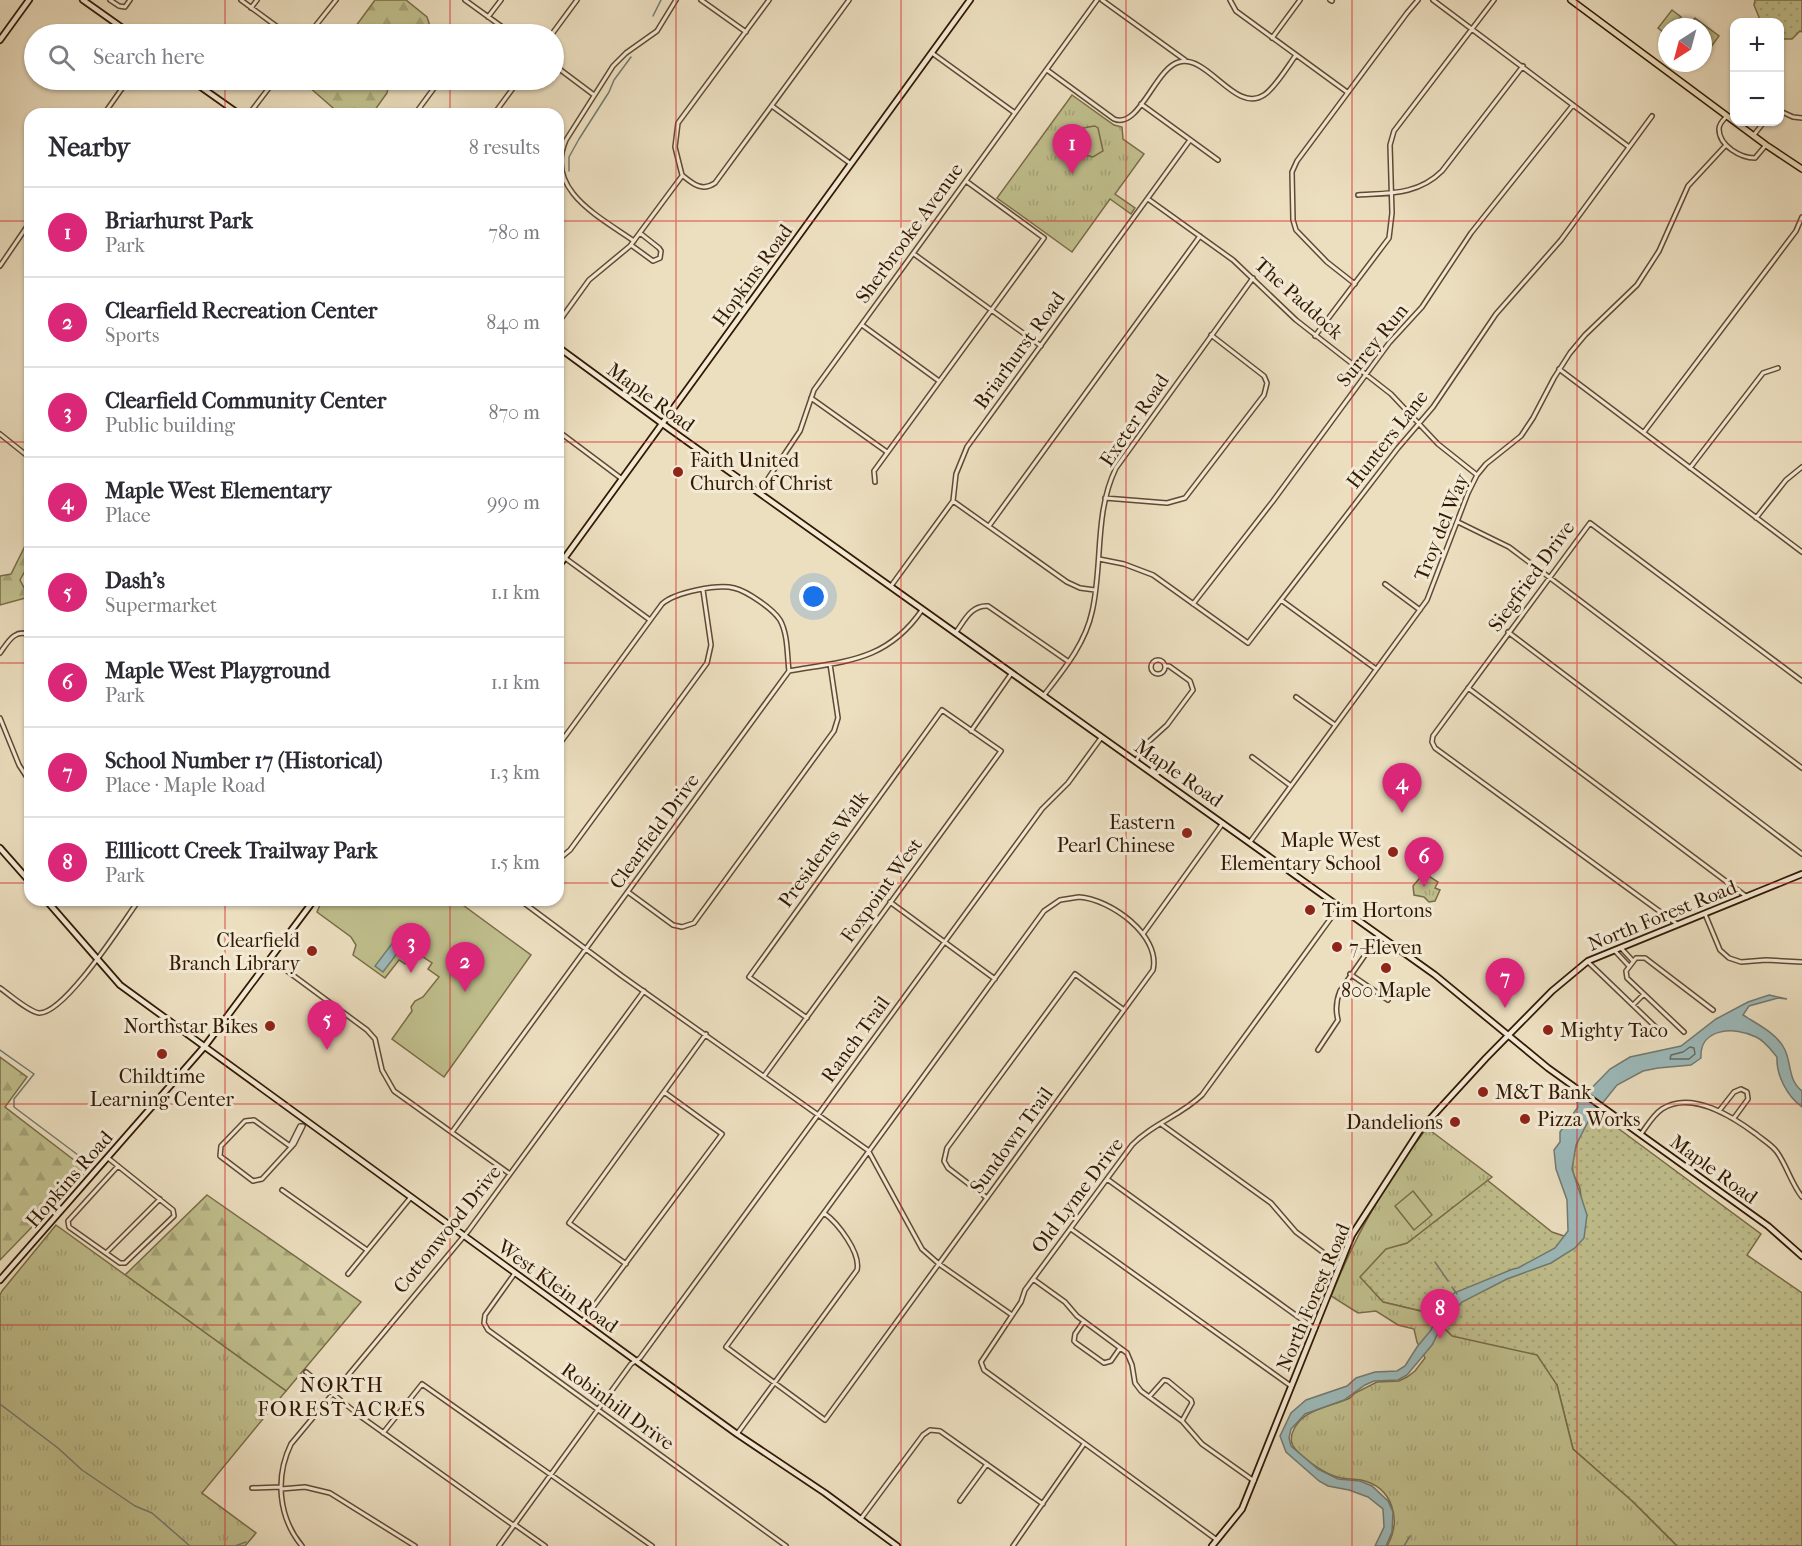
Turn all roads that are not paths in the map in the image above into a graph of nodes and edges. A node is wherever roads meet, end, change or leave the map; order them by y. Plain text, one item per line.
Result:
1 (28, 0) edge
2 (110, 0) edge
3 (130, 0) edge
4 (241, 0) edge
5 (258, 0) edge
6 (336, 0) edge
7 (465, 0) edge
8 (501, 0) edge
9 (577, 0) edge
10 (676, 0) edge
11 (701, 0) edge
12 (769, 0) edge
13 (849, 0) edge
14 (970, 0) edge
15 (1097, 0) edge
16 (1102, 0) edge
17 (1230, 0) edge
18 (1300, 0) edge
19 (1418, 0) edge
20 (1433, 0) edge
21 (1494, 0) edge
22 (1571, 0) edge
23 (85, 1) edge
24 (251, 8) junction
25 (488, 17) junction
26 (117, 24) edge
27 (273, 24) edge
28 (317, 24) edge
29 (498, 24) edge
30 (559, 24) edge
31 (1473, 29) junction
32 (746, 32) junction
33 (1272, 38) junction
34 (0, 40) edge
35 (932, 52) junction
36 (1296, 55) junction
37 (1187, 61) junction
38 (1523, 66) junction
39 (1047, 69) junction
40 (564, 72) edge
41 (121, 90) edge
42 (205, 90) edge
43 (267, 90) edge
44 (433, 90) edge
45 (512, 90) edge
46 (1347, 92) junction
47 (594, 95) junction
48 (1141, 104) junction
49 (1573, 105) junction
50 (772, 106) junction
51 (108, 108) edge
52 (231, 108) edge
53 (254, 108) edge
54 (420, 108) edge
55 (498, 108) edge
56 (1015, 113) junction
57 (1784, 113) edge
58 (1652, 116) dead end
59 (1726, 116) junction
60 (1802, 118) edge
61 (1761, 126) edge
62 (1753, 135) junction
63 (1190, 140) junction
64 (1726, 145) junction
65 (1766, 145) junction
66 (564, 146) edge
67 (1629, 147) junction
68 (1218, 160) dead end
69 (851, 164) junction
70 (1802, 169) edge
71 (682, 175) junction
72 (564, 178) edge
73 (966, 181) junction
74 (1392, 193) junction
75 (1358, 195) dead end
76 (1148, 198) junction
77 (1802, 216) edge
78 (24, 231) edge
79 (640, 234) junction
80 (1200, 236) junction
81 (634, 241) junction
82 (631, 245) junction
83 (914, 253) junction
84 (0, 266) edge
85 (1253, 278) junction
86 (1355, 284) junction
87 (991, 310) junction
88 (564, 314) edge
89 (862, 325) junction
90 (1211, 335) junction
91 (1315, 336) junction
92 (1041, 346) junction
93 (564, 351) edge
94 (1778, 368) dead end
95 (1559, 369) junction
96 (1366, 375) junction
97 (939, 381) junction
98 (811, 398) junction
99 (662, 424) junction
100 (1419, 424) junction
101 (1643, 433) junction
102 (0, 434) edge
103 (564, 436) edge
104 (887, 452) junction
105 (24, 453) edge
106 (1802, 466) edge
107 (1690, 468) junction
108 (1477, 475) junction
109 (622, 479) junction
110 (875, 482) dead end
111 (759, 492) junction
112 (1105, 498) junction
113 (953, 501) junction
114 (1756, 518) junction
115 (1457, 522) junction
116 (988, 526) junction
117 (1802, 552) edge
118 (565, 558) joint
119 (1099, 559) junction
120 (1549, 577) junction
121 (1385, 584) dead end
122 (891, 586) junction
123 (703, 590) junction
124 (1095, 590) junction
125 (1281, 600) junction
126 (1193, 604) junction
127 (923, 609) junction
128 (1420, 610) junction
129 (650, 620) junction
130 (956, 632) junction
131 (1508, 632) junction
132 (24, 633) edge
133 (0, 653) edge
134 (1069, 662) junction
135 (830, 664) junction
136 (1165, 666) junction
137 (1376, 669) junction
138 (789, 671) junction
139 (1012, 672) junction
140 (1802, 681) edge
141 (1468, 688) junction
142 (1044, 695) junction
143 (1296, 697) dead end
144 (0, 718) edge
145 (1335, 725) junction
146 (971, 730) junction
147 (1102, 737) junction
148 (564, 738) edge
149 (1252, 758) dead end
150 (1136, 761) junction
151 (1802, 768) edge
152 (24, 772) edge
153 (1291, 786) junction
154 (1223, 823) junction
155 (1250, 842) junction
156 (0, 850) edge
157 (1802, 854) edge
158 (564, 856) edge
159 (1802, 874) edge
160 (24, 876) edge
161 (628, 892) junction
162 (1747, 897) junction
163 (890, 902) junction
164 (51, 906) edge
165 (135, 906) edge
166 (310, 906) edge
167 (528, 906) edge
168 (1340, 906) junction
169 (1705, 914) junction
170 (1678, 925) junction
171 (1143, 934) junction
172 (1379, 935) junction
173 (945, 942) junction
174 (1621, 948) junction
175 (587, 949) junction
176 (1615, 951) junction
177 (97, 958) junction
178 (271, 959) junction
179 (1633, 961) junction
180 (1588, 962) junction
181 (1802, 962) edge
182 (1629, 966) junction
183 (1350, 974) junction
184 (995, 979) junction
185 (0, 988) edge
186 (644, 991) junction
187 (1644, 994) junction
188 (1389, 1000) dead end
189 (1633, 1005) junction
190 (1124, 1010) junction
191 (1713, 1010) dead end
192 (807, 1018) junction
193 (1684, 1032) dead end
194 (706, 1034) junction
195 (1665, 1035) dead end
196 (1508, 1036) junction
197 (205, 1046) junction
198 (1318, 1050) dead end
199 (764, 1076) junction
200 (664, 1092) junction
201 (1719, 1111) junction
202 (818, 1115) junction
203 (1734, 1118) junction
204 (305, 1123) junction
205 (1161, 1124) junction
206 (452, 1132) junction
207 (1641, 1134) junction
208 (290, 1146) junction
209 (869, 1152) junction
210 (108, 1158) junction
211 (118, 1166) junction
212 (510, 1174) junction
213 (1106, 1179) junction
214 (282, 1190) dead end
215 (411, 1197) junction
216 (1802, 1197) edge
217 (987, 1198) junction
218 (160, 1199) junction
219 (824, 1213) junction
220 (1071, 1228) junction
221 (463, 1236) junction
222 (367, 1251) junction
223 (105, 1254) junction
224 (1802, 1256) edge
225 (626, 1264) junction
226 (939, 1264) junction
227 (1340, 1265) junction
228 (515, 1273) junction
229 (348, 1274) dead end
230 (1033, 1279) junction
231 (0, 1280) edge
232 (1012, 1315) junction
233 (582, 1322) junction
234 (1084, 1322) junction
235 (1315, 1329) junction
236 (1120, 1348) junction
237 (635, 1361) junction
238 (306, 1372) dead end
239 (776, 1383) junction
240 (1292, 1386) junction
241 (332, 1393) junction
242 (1149, 1397) junction
243 (597, 1410) junction
244 (1182, 1421) junction
245 (383, 1432) junction
246 (737, 1434) junction
247 (1084, 1444) junction
248 (987, 1464) junction
249 (550, 1474) junction
250 (1254, 1481) junction
251 (252, 1488) dead end
252 (281, 1488) junction
253 (960, 1501) dead end
254 (1043, 1504) junction
255 (861, 1520) junction
256 (514, 1525) junction
257 (1217, 1540) junction
258 (302, 1546) edge
259 (415, 1546) edge
260 (499, 1546) edge
261 (545, 1546) edge
262 (652, 1546) edge
263 (786, 1546) edge
264 (897, 1546) edge
265 (1013, 1546) edge
266 (1212, 1546) edge

1 - 34 street
2 - 3 street
4 - 24 street
5 - 24 street
6 - 28 street
7 - 25 street
8 - 25 street
9 - 30 street
10 - 47 street
11 - 32 street
12 - 32 street
13 - 50 street
14 - 35 street, Hopkins Road
15 - 39 street, Sherbrooke Avenue
16 - 37 street
17 - 33 street
18 - 33 street
19 - 46 street
20 - 31 street
21 - 31 street
22 - 59 main road
23 - 26 street
24 - 27 street
25 - 29 street
31 - 38 street
31 - 74 street
32 - 71 street
33 - 36 street
35 - 56 street
35 - 69 street, Hopkins Road
36 - 37 street
36 - 46 street
37 - 48 street
38 - 49 street
38 - 74 street
39 - 48 street
39 - 56 street, Sherbrooke Avenue
40 - 47 street
41 - 51 street
42 - 52 street
43 - 53 street
44 - 54 street
45 - 55 street
46 - 86 street
47 - 66 street
48 - 63 street
49 - 67 street
49 - 96 street, Surrey Run
50 - 69 street
50 - 71 street
56 - 73 street, Sherbrooke Avenue
57 - 60 street
58 - 67 street, Hunters Lane
59 - 62 main road
59 - 64 street
61 - 62 street
62 - 65 main road
63 - 68 street
63 - 76 street, Briarhurst Road
64 - 65 street
64 - 95 street, Troy del Way
65 - 70 main road
67 - 100 street, Hunters Lane
69 - 99 street, Hopkins Road
71 - 79 street
72 - 81 street
73 - 83 street, Sherbrooke Avenue
73 - 87 street
74 - 75 street
74 - 86 street
76 - 80 street, The Paddock
76 - 92 street, Briarhurst Road
77 - 101 street
78 - 84 street
79 - 81 street
79 - 82 street
80 - 85 street, The Paddock
80 - 116 street
81 - 82 street
82 - 88 street
83 - 87 street
83 - 89 street, Sherbrooke Avenue
85 - 90 street, Exeter Road
85 - 91 street, The Paddock
86 - 91 street
87 - 92 street
87 - 97 street
89 - 97 street
89 - 98 street, Sherbrooke Avenue
90 - 112 street, Exeter Road
90 - 112 street
91 - 96 street, The Paddock
92 - 113 street, Briarhurst Road
93 - 99 street, Maple Road
94 - 107 street
95 - 101 street
95 - 108 street, Troy del Way
96 - 100 street, The Paddock
96 - 126 street, Surrey Run
97 - 104 street
98 - 104 street
98 - 111 street, Sherbrooke Avenue
99 - 109 street, Hopkins Road
99 - 111 street, Maple Road
100 - 108 street, The Paddock
100 - 125 street, Hunters Lane
101 - 107 street
102 - 105 street
103 - 109 street
104 - 110 street
106 - 114 street
107 - 114 street
108 - 115 street, Troy del Way
109 - 118 street, Hopkins Road
111 - 122 street, Maple Road
112 - 119 street, Exeter Road
113 - 116 street
113 - 122 street, Briarhurst Road
114 - 117 street
115 - 120 street
115 - 128 street, Troy del Way
116 - 124 street
118 - 129 street
119 - 124 street, Exeter Road
119 - 126 street, Hunters Lane
120 - 131 street, Siegfried Drive
120 - 140 street, Siegfried Drive
120 - 151 street
121 - 128 street
122 - 127 street, Maple Road
123 - 129 street
123 - 138 street
123 - 158 street
124 - 134 street, Exeter Road
125 - 126 street, Hunters Lane
125 - 137 street
127 - 130 street, Maple Road
127 - 135 street
128 - 137 street, Troy del Way
129 - 148 street
130 - 134 street
130 - 139 street, Maple Road
131 - 141 street, Siegfried Drive
131 - 157 street
132 - 133 street
134 - 142 street, Exeter Road
135 - 138 street
135 - 161 street
136 - 136 street
136 - 150 street
137 - 145 street, Troy del Way
138 - 161 street, Clearfield Drive
139 - 142 street, Maple Road
139 - 146 street
141 - 162 street
141 - 170 street, Siegfried Drive
142 - 147 street, Maple Road
143 - 145 street
144 - 152 street
145 - 153 street, Troy del Way
146 - 163 street, Foxpoint West
146 - 192 street, Presidents Walk
147 - 150 street, Maple Road
147 - 173 street, Ranch Trail
149 - 153 street
150 - 154 street, Maple Road
153 - 155 street, Troy del Way
154 - 155 street, Maple Road
154 - 171 street
155 - 168 street, Maple Road
156 - 160 street
159 - 162 street, North Forest Road
161 - 175 street, Clearfield Drive
162 - 169 street, North Forest Road
163 - 173 street
163 - 192 street, Foxpoint West
164 - 177 street, West Klein Road
165 - 177 street
166 - 178 street, Hopkins Road
167 - 175 street
168 - 172 street, Maple Road
168 - 205 street, Old Lyme Drive
169 - 170 street, North Forest Road
169 - 181 street
170 - 174 street, North Forest Road
171 - 184 street
171 - 190 street, Sundown Trail
172 - 183 street
172 - 196 street, Maple Road
173 - 184 street
173 - 202 street, Ranch Trail
174 - 176 street, North Forest Road
174 - 179 street
175 - 186 street
175 - 206 street, Clearfield Drive
176 - 180 street, North Forest Road
176 - 182 street
177 - 185 street
177 - 197 street, West Klein Road
178 - 197 street, Hopkins Road
178 - 206 street
179 - 182 street
179 - 191 street
180 - 189 street
180 - 196 street, North Forest Road
182 - 187 street
183 - 188 street
183 - 198 street
184 - 209 street
186 - 194 street
186 - 212 street, Cottonwood Drive
187 - 189 street
187 - 193 street
189 - 195 street
190 - 217 street, Sundown Trail
190 - 217 street
192 - 199 street, Foxpoint West
194 - 199 street
194 - 200 street
196 - 207 street, Maple Road
196 - 227 street, North Forest Road
197 - 204 street, West Klein Road
197 - 210 street, Hopkins Road
199 - 202 street
200 - 225 street
200 - 225 street
201 - 203 street
201 - 203 street
201 - 207 street
202 - 209 street
202 - 237 street, Ranch Trail
203 - 216 street
204 - 208 street
204 - 215 street, West Klein Road
205 - 213 street, Old Lyme Drive
205 - 227 street
206 - 212 street
207 - 224 street, Maple Road
208 - 208 street
209 - 219 street
209 - 226 street
210 - 211 street
210 - 231 street, Hopkins Road
211 - 218 street
211 - 223 street
212 - 221 street, Cottonwood Drive
213 - 220 street, Old Lyme Drive
213 - 235 street
214 - 222 street
215 - 221 street, West Klein Road
215 - 222 street
217 - 226 street, Sundown Trail
218 - 223 street
218 - 223 street
219 - 239 street
219 - 239 street
220 - 230 street, Old Lyme Drive
220 - 240 street
221 - 228 street, West Klein Road
221 - 241 street, Cottonwood Drive
222 - 229 street
225 - 233 street
226 - 232 street
226 - 239 street, Sundown Trail
227 - 235 street, North Forest Road
228 - 233 street, West Klein Road
228 - 243 street, Robinhill Drive
230 - 232 street, Old Lyme Drive
230 - 234 street
232 - 247 street, Old Lyme Drive
233 - 237 street, West Klein Road
234 - 236 street
234 - 236 street
235 - 240 street, North Forest Road
236 - 242 street
237 - 243 street, Ranch Trail
237 - 246 street, West Klein Road
238 - 241 street
239 - 246 street
240 - 250 street, North Forest Road
241 - 245 street
241 - 252 street, Cottonwood Drive
242 - 244 street
242 - 244 street
243 - 249 street, Ranch Trail
243 - 263 street, Robinhill Drive
244 - 250 street
245 - 249 street
245 - 256 street
246 - 255 street, West Klein Road
247 - 254 street
247 - 257 street
248 - 253 street
248 - 254 street
248 - 255 street
249 - 256 street, Ranch Trail
249 - 262 street
250 - 257 street, North Forest Road
251 - 252 street
252 - 258 street, Cottonwood Drive
252 - 259 street
254 - 265 street
255 - 264 street, West Klein Road
256 - 260 street, Ranch Trail
256 - 261 street
257 - 266 street, North Forest Road

